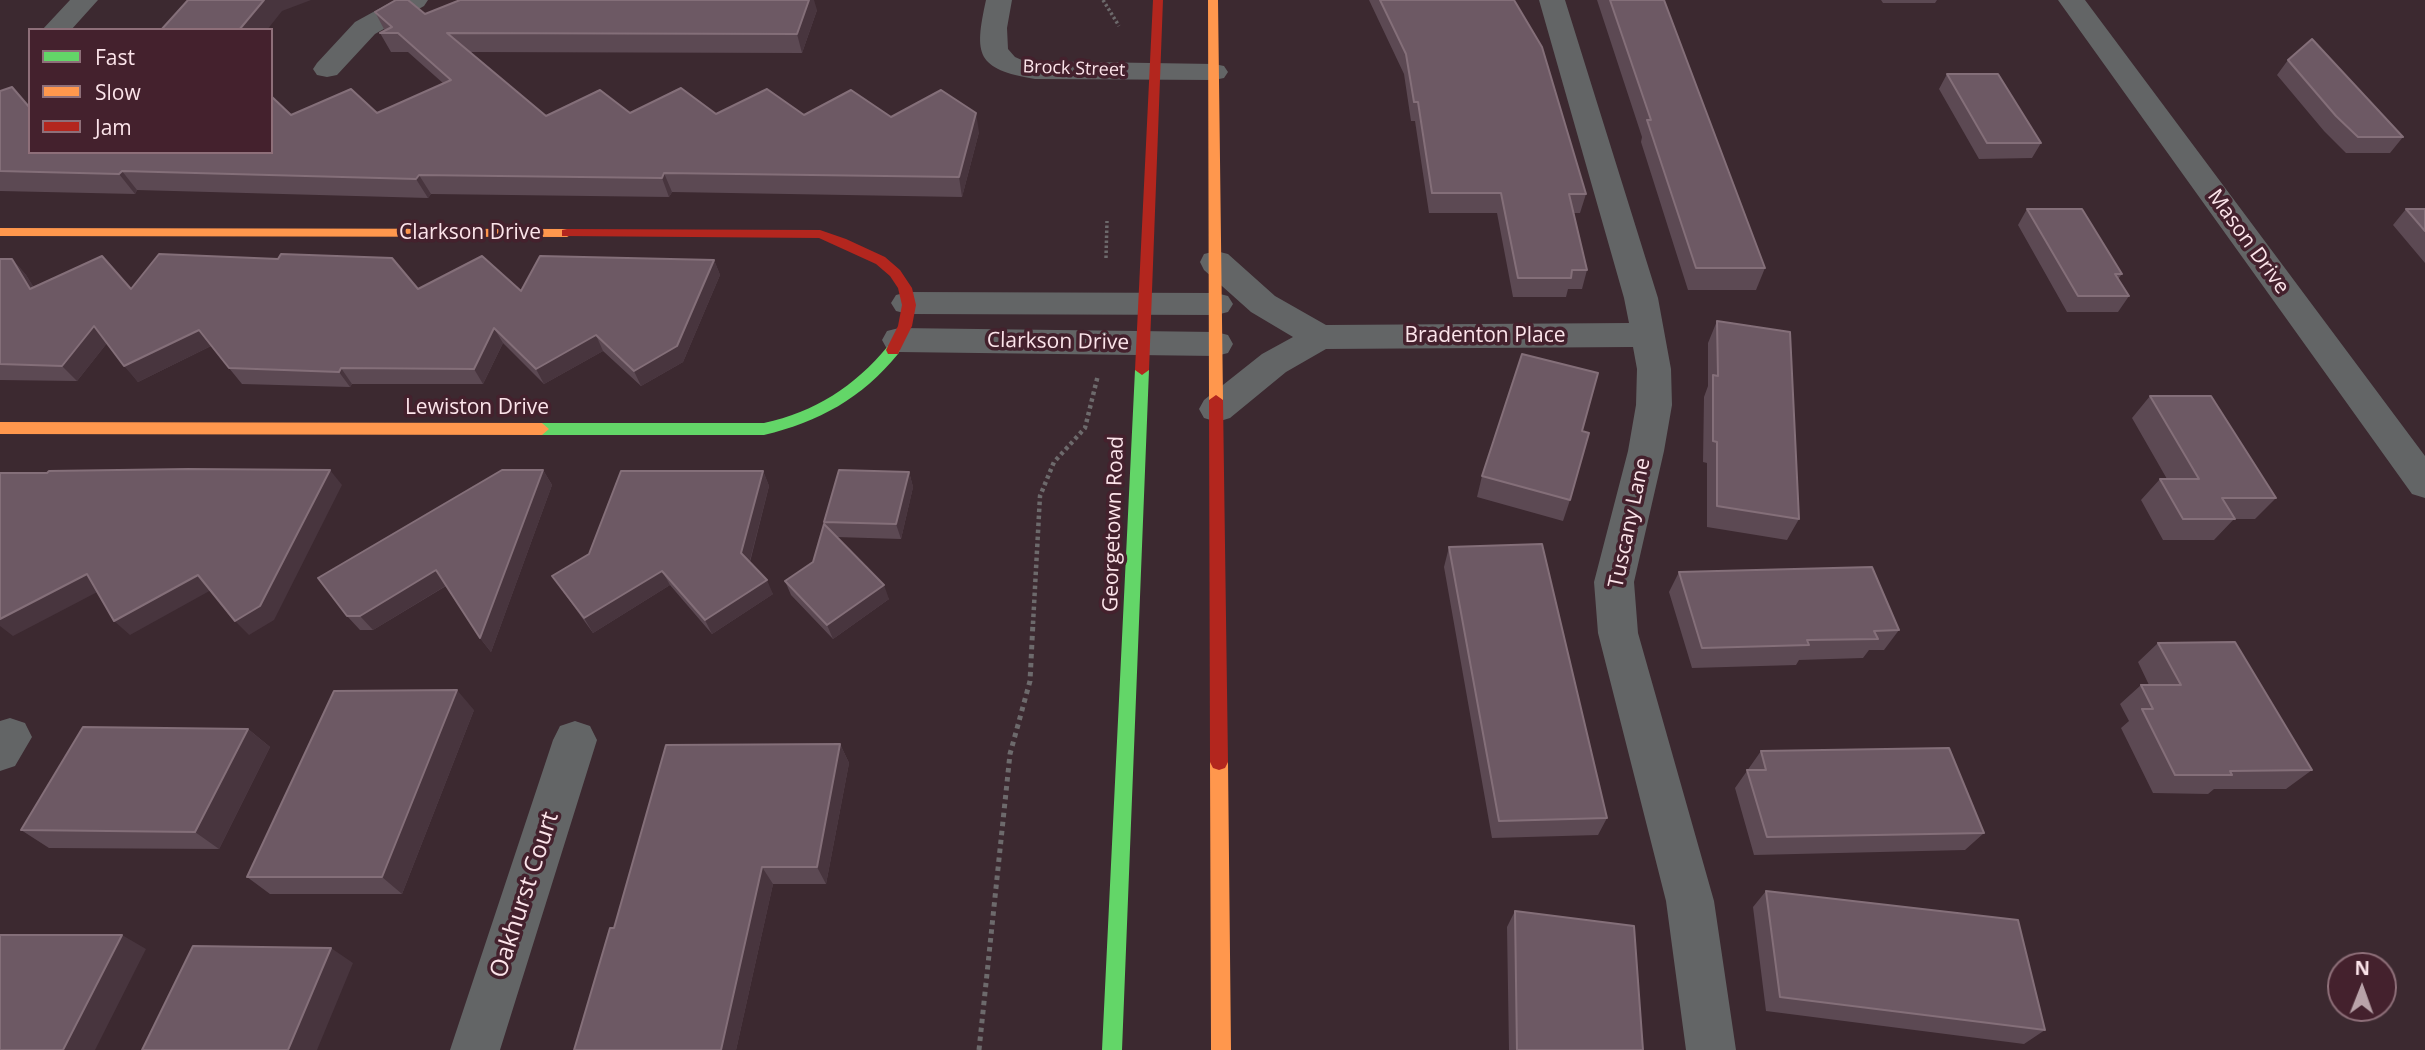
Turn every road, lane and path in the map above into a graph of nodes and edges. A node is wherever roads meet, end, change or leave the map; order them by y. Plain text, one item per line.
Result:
1 (85, 0) edge
2 (415, 0) edge
3 (999, 0) edge
4 (1103, 0) edge
5 (1157, 0) edge
6 (1213, 0) edge
7 (1552, 0) edge
8 (2071, 0) edge
9 (57, 28) edge
10 (1120, 29) dead end
11 (327, 69) dead end
12 (1155, 72) junction
13 (1214, 72) junction
14 (0, 232) edge
15 (1216, 262) junction
16 (1144, 303) junction
17 (1216, 304) junction
18 (905, 321) junction
19 (1649, 335) junction
20 (1320, 337) junction
21 (1142, 343) junction
22 (1216, 344) junction
23 (1098, 378) dead end
24 (1217, 409) junction
25 (0, 428) edge
26 (2425, 484) edge
27 (575, 740) dead end
28 (475, 1050) edge
29 (979, 1050) edge
30 (1112, 1050) edge
31 (1221, 1050) edge
32 (1711, 1050) edge

1 - 9 street
2 - 11 street
3 - 12 street, Brock Street
4 - 10 path
5 - 12 main road, Georgetown Road
6 - 13 main road
7 - 19 street, Tuscany Lane
8 - 26 street, Mason Drive
12 - 13 street, Brock Street
12 - 16 main road, Georgetown Road
13 - 15 main road
14 - 18 main road, Clarkson Drive
15 - 17 main road
15 - 20 street
16 - 17 street, Clarkson Drive
16 - 18 street, Clarkson Drive
16 - 21 main road, Georgetown Road
17 - 22 main road
18 - 21 street, Clarkson Drive
18 - 25 main road, Lewiston Drive
19 - 20 street, Bradenton Place
19 - 32 street, Tuscany Lane
20 - 24 street
21 - 22 street, Clarkson Drive
21 - 30 main road, Georgetown Road
22 - 24 main road
23 - 29 path
24 - 31 main road
27 - 28 street, Oakhurst Court

